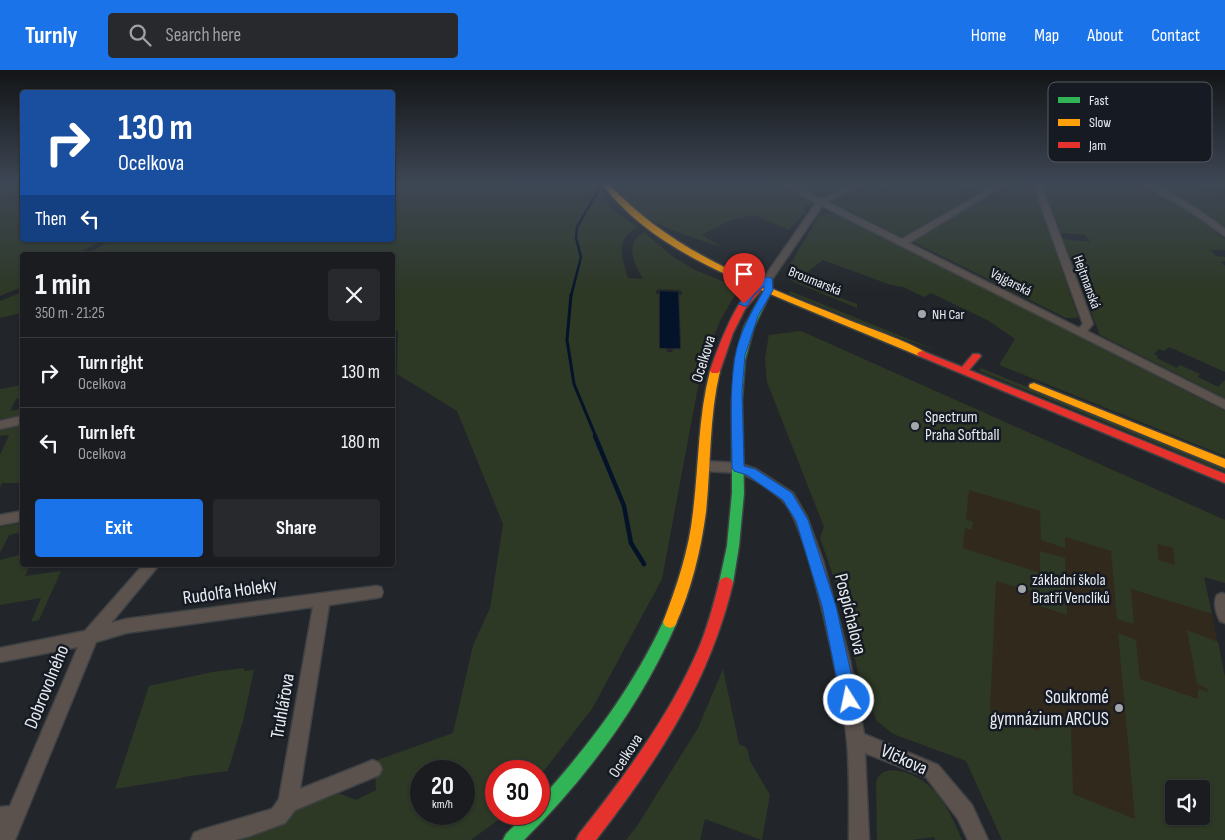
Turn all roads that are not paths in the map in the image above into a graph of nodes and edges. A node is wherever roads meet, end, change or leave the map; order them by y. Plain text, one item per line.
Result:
1 (641, 220) edge
2 (809, 220) edge
3 (856, 220) edge
4 (941, 220) edge
5 (1049, 220) edge
6 (1207, 220) edge
7 (1225, 233) edge
8 (902, 243) junction
9 (765, 285) junction
10 (801, 302) junction
11 (850, 311) dead end
12 (753, 316) junction
13 (1081, 332) junction
14 (1025, 382) dead end
15 (1225, 405) edge
16 (20, 420) edge
17 (0, 424) edge
18 (1225, 464) edge
19 (703, 466) junction
20 (738, 468) junction
21 (1225, 479) edge
22 (20, 516) edge
23 (0, 520) edge
24 (150, 567) edge
25 (376, 592) dead end
26 (322, 600) junction
27 (1225, 601) edge
28 (1225, 616) edge
29 (90, 637) junction
30 (0, 655) edge
31 (856, 740) junction
32 (374, 769) dead end
33 (550, 802) edge
34 (283, 809) junction
35 (8, 816) edge
36 (528, 825) edge
37 (5, 840) edge
38 (201, 840) edge
39 (512, 840) edge
40 (585, 840) edge
41 (859, 840) edge
42 (978, 840) edge

1 - 9 street, Broumarská
2 - 9 street
3 - 8 street, Vajgarská
4 - 8 street
5 - 13 street, Hejtmanská
6 - 7 street
8 - 13 street, Vajgarská
9 - 10 street, Broumarská
9 - 11 street, Broumarská
9 - 12 street, Ocelkova
9 - 19 street, Ocelkova
10 - 12 street
10 - 21 street, Broumarská
12 - 20 street, Ocelkova
13 - 15 street, Vajgarská
14 - 18 street
16 - 17 street
19 - 20 street, Pospíchalova
19 - 33 street, Ocelkova
20 - 31 street, Pospíchalova
20 - 40 street, Ocelkova
22 - 23 street
24 - 29 street, Dobrovolného
25 - 26 street, Rudolfa Holeky
26 - 29 street, Rudolfa Holeky
26 - 34 street, Truhlářova
27 - 28 street
29 - 30 street, Rudolfa Holeky
29 - 35 street, Dobrovolného
31 - 41 street, Pospíchalova
31 - 42 street, Vlčkova
32 - 34 street
34 - 38 street
35 - 37 street, Dobrovolného
36 - 39 street, Ocelkova

